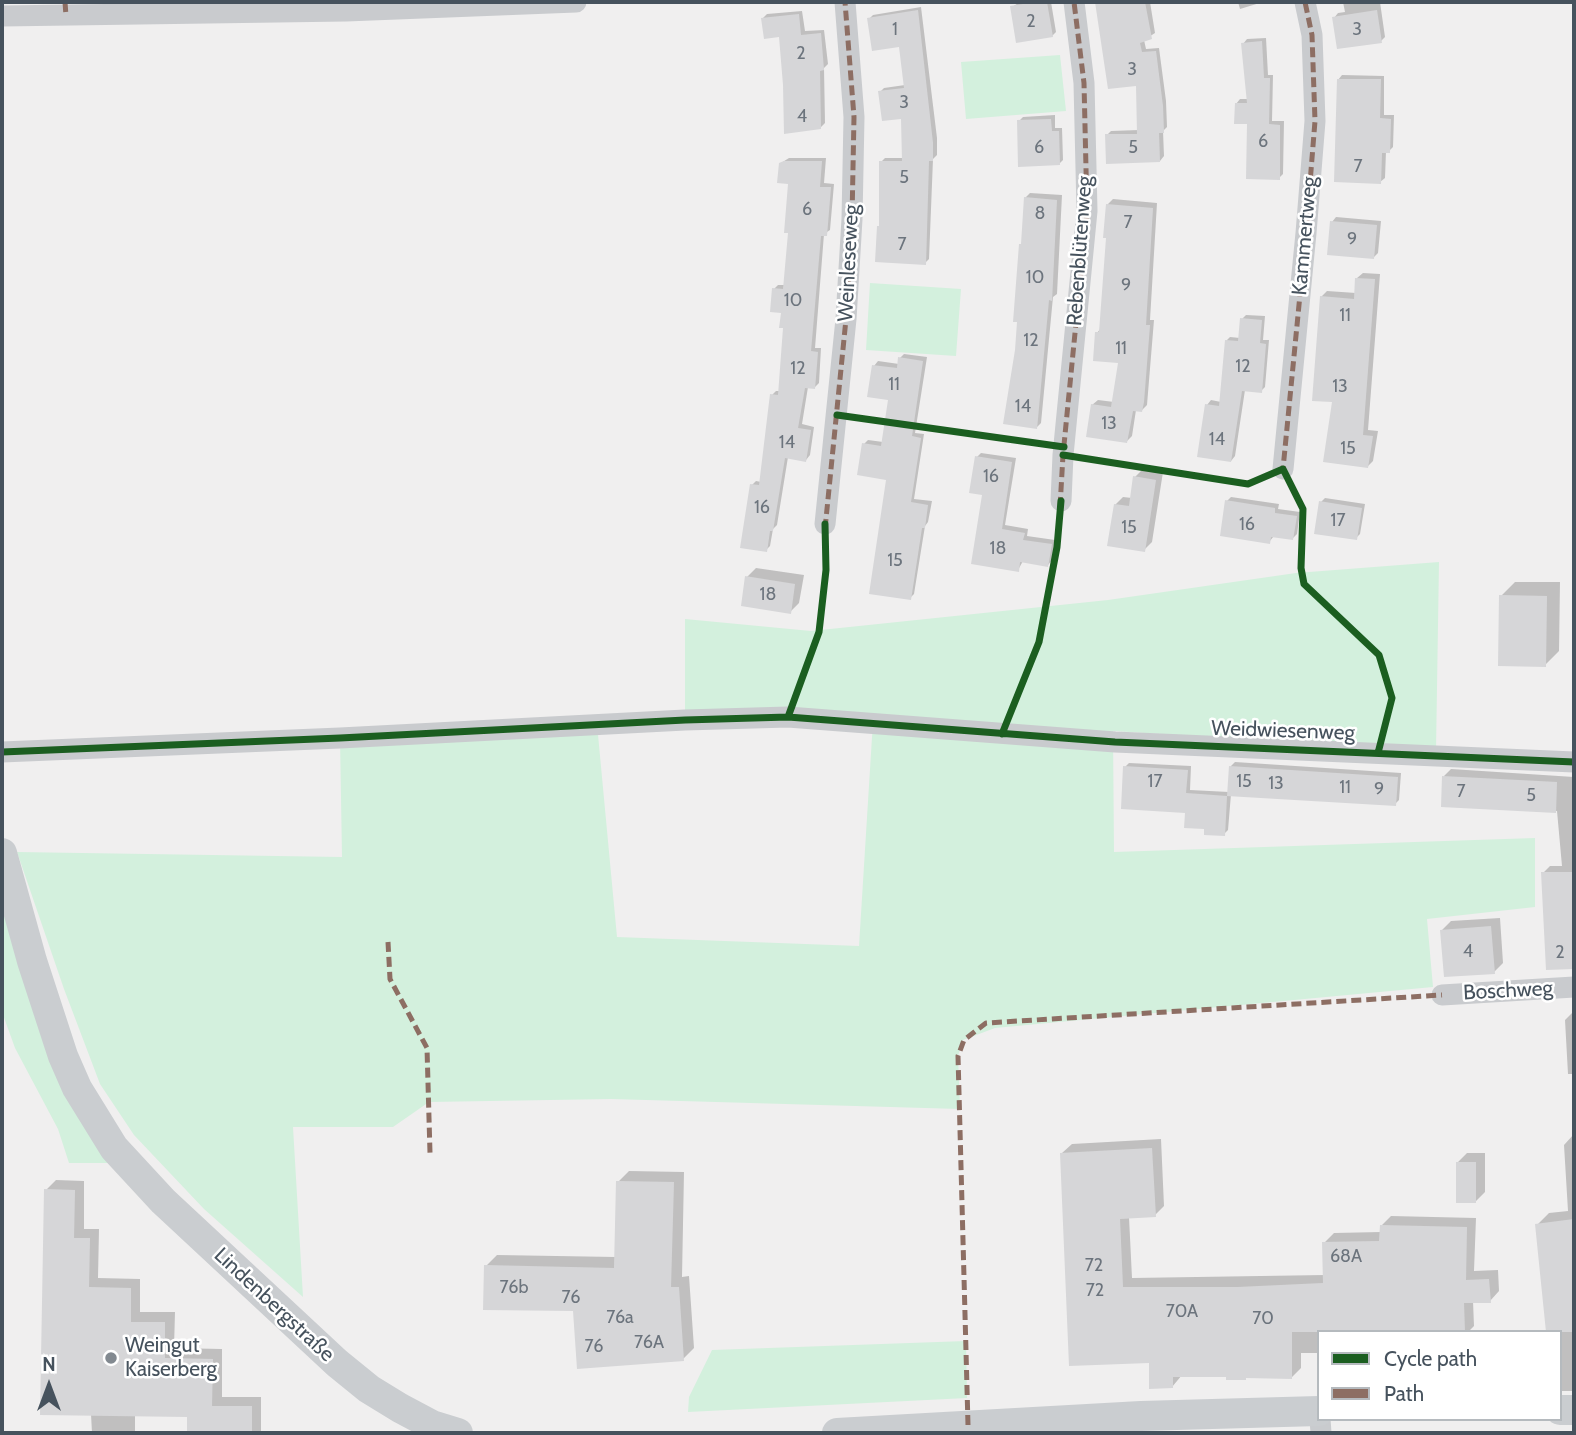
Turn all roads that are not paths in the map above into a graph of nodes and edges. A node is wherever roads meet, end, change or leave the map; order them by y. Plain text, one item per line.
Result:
1 (576, 2) edge
2 (845, 2) edge
3 (1074, 2) edge
4 (1305, 2) edge
5 (2, 16) edge
6 (1283, 469) dead end
7 (1061, 500) dead end
8 (825, 524) dead end
9 (2, 752) edge
10 (1574, 762) edge
11 (2, 853) edge
12 (1574, 987) edge
13 (1442, 995) dead end
14 (1317, 1411) edge
15 (456, 1433) edge
16 (837, 1433) edge

1 - 5 street
2 - 8 street, Weinleseweg
3 - 7 street, Rebenblütenweg
4 - 6 street, Kammertweg
9 - 10 street, Weidwiesenweg
11 - 15 main road, Lindenbergstraße
12 - 13 street, Boschweg
14 - 16 main road

